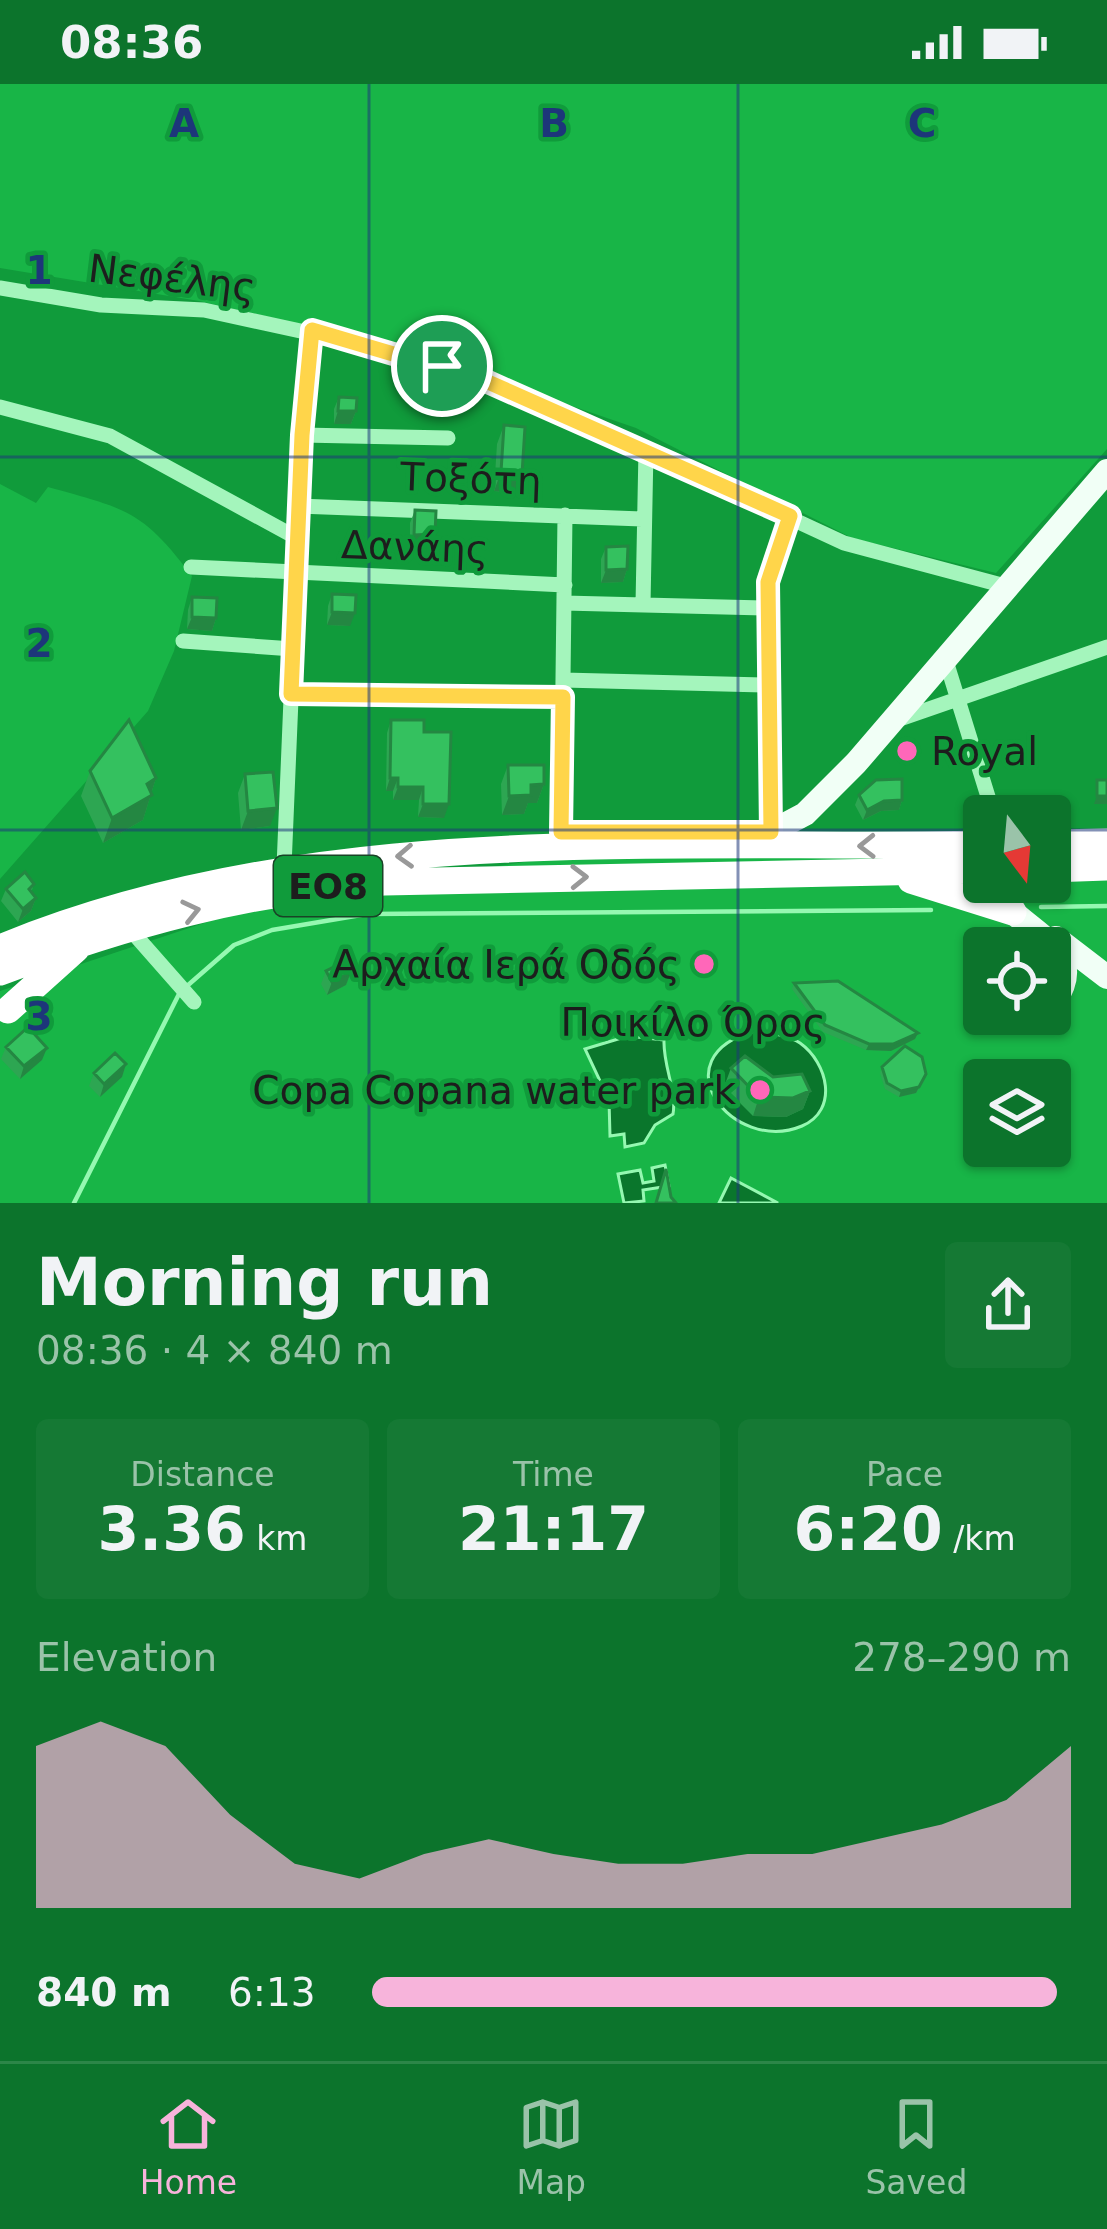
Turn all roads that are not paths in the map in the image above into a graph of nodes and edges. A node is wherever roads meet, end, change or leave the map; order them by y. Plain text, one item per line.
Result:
1 (0, 288) edge
2 (312, 330) junction
3 (0, 407) edge
4 (302, 435) junction
5 (448, 438) dead end
6 (646, 449) junction
7 (1107, 472) edge
8 (298, 506) junction
9 (566, 515) junction
10 (790, 516) junction
11 (642, 519) junction
12 (297, 538) junction
13 (191, 567) dead end
14 (296, 573) junction
15 (565, 584) junction
16 (1009, 587) junction
17 (564, 603) junction
18 (643, 605) junction
19 (767, 608) junction
20 (183, 641) dead end
21 (1107, 646) edge
22 (293, 649) junction
23 (946, 661) junction
24 (769, 685) junction
25 (563, 689) junction
26 (291, 694) junction
27 (957, 697) junction
28 (892, 723) junction
29 (987, 795) edge
30 (771, 832) junction
31 (561, 841) junction
32 (1107, 842) edge
33 (1071, 843) edge
34 (963, 844) edge
35 (647, 849) junction
36 (284, 867) junction
37 (1107, 867) edge
38 (1071, 868) edge
39 (963, 870) edge
40 (884, 872) junction
41 (1013, 912) junction
42 (128, 927) junction
43 (88, 939) junction
44 (0, 948) edge
45 (0, 972) edge
46 (1107, 976) edge
47 (1107, 991) edge
48 (194, 1002) dead end
49 (4, 1014) edge

1 - 2 street, Νεφέλης
2 - 4 street
2 - 6 street, Νεφέλης
3 - 12 street
4 - 5 street
4 - 8 street
6 - 10 street, Νεφέλης
6 - 11 street
7 - 16 main road
8 - 9 street, Τοξότη
8 - 12 street
9 - 11 street, Τοξότη
9 - 15 street
10 - 16 street, Νεφέλης
10 - 19 street
11 - 18 street
12 - 14 street
13 - 14 street, Δανάης
14 - 15 street, Δανάης
14 - 22 street
15 - 17 street
16 - 23 main road
17 - 18 street
17 - 25 street
18 - 19 street
19 - 24 street
20 - 22 street
21 - 27 street
22 - 26 street
23 - 27 street
23 - 28 main road
24 - 25 street
24 - 30 street
25 - 26 street
25 - 31 street
26 - 36 street
27 - 28 street
27 - 29 street
28 - 30 main road
30 - 31 street
30 - 35 highway
31 - 35 highway, ΕΟ8
31 -> 36 highway, ΕΟ8
32 - 33 highway
34 -> 35 highway, ΕΟ8
36 - 44 highway, ΕΟ8
37 - 38 highway
39 - 40 highway, ΕΟ8
40 - 41 highway
42 -> 40 highway, ΕΟ8
41 - 46 main road
41 - 47 main road
42 - 43 highway, ΕΟ8
42 - 48 street
43 - 45 highway, ΕΟ8
43 - 49 highway

